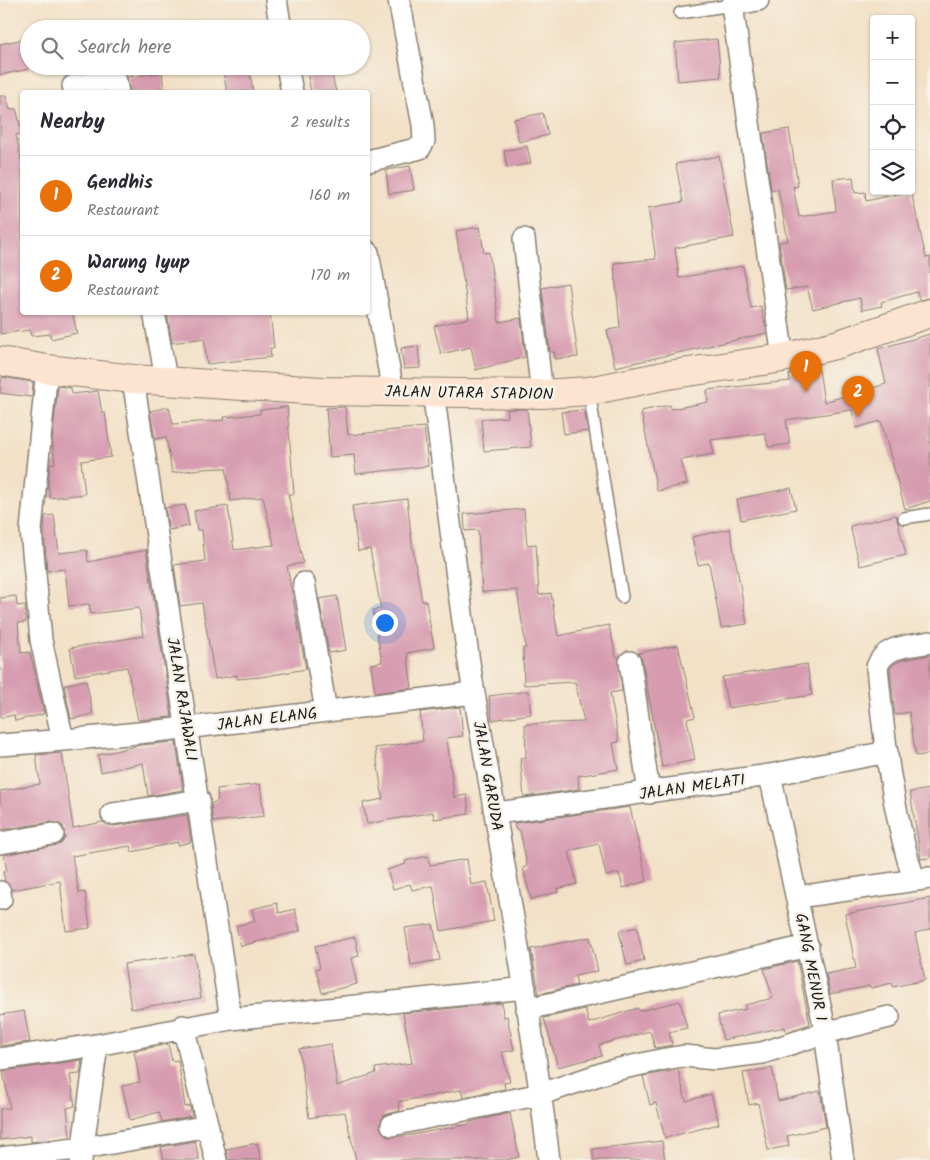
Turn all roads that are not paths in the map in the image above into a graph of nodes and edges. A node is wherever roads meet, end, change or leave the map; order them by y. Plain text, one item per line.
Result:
1 (276, 0) edge
2 (399, 0) edge
3 (758, 0) edge
4 (732, 3) edge
5 (680, 13) dead end
6 (279, 20) edge
7 (289, 75) edge
8 (73, 86) dead end
9 (118, 90) edge
10 (292, 90) edge
11 (370, 160) edge
12 (524, 239) dead end
13 (370, 263) edge
14 (930, 312) edge
15 (155, 315) edge
16 (783, 358) junction
17 (0, 361) edge
18 (47, 369) junction
19 (133, 379) junction
20 (166, 379) junction
21 (589, 391) junction
22 (393, 392) junction
23 (433, 392) junction
24 (542, 394) junction
25 (930, 514) edge
26 (904, 518) dead end
27 (304, 582) dead end
28 (622, 597) dead end
29 (930, 642) edge
30 (630, 662) dead end
31 (474, 692) junction
32 (326, 711) junction
33 (187, 727) junction
34 (63, 740) junction
35 (0, 745) edge
36 (886, 752) junction
37 (770, 775) junction
38 (648, 793) junction
39 (199, 800) junction
40 (497, 813) junction
41 (112, 814) dead end
42 (53, 834) dead end
43 (0, 843) edge
44 (922, 879) edge
45 (798, 897) junction
46 (808, 946) junction
47 (525, 988) junction
48 (527, 1010) junction
49 (889, 1017) dead end
50 (232, 1019) junction
51 (184, 1026) junction
52 (824, 1033) junction
53 (97, 1045) junction
54 (0, 1059) edge
55 (541, 1094) junction
56 (392, 1125) dead end
57 (208, 1126) junction
58 (82, 1154) edge
59 (0, 1158) edge
60 (216, 1160) edge
61 (549, 1160) edge
62 (843, 1160) edge

1 - 6 street
2 - 11 street
3 - 4 street
4 - 5 lane
4 - 16 street
7 - 10 street
8 - 9 street
12 - 24 street
13 - 22 street
14 - 16 street, JALAN UTARA STADION
15 - 20 street
16 - 21 street, JALAN UTARA STADION
17 - 18 street, JALAN UTARA STADION
18 - 19 street, JALAN UTARA STADION
18 - 34 street
19 - 20 street, JALAN UTARA STADION
19 - 33 street, JALAN RAJAWALI
20 - 22 street, JALAN UTARA STADION
21 - 24 street, JALAN UTARA STADION
21 - 28 lane
22 - 23 street, JALAN UTARA STADION
23 - 24 street, JALAN UTARA STADION
23 - 31 street, JALAN GARUDA
25 - 26 lane
27 - 32 street
29 - 36 street
30 - 38 street
31 - 32 street, JALAN ELANG
31 - 40 street, JALAN GARUDA
32 - 33 street, JALAN ELANG
33 - 34 street, JALAN ELANG
33 - 39 street, JALAN RAJAWALI
34 - 35 street, JALAN ELANG
36 - 37 street, JALAN MELATI
36 - 44 street
37 - 38 street, JALAN MELATI
37 - 45 street, GANG MENUR I
38 - 40 street, JALAN MELATI
39 - 41 street
39 - 50 street, JALAN RAJAWALI
40 - 47 street, JALAN GARUDA
42 - 43 street
44 - 45 street
45 - 46 street, GANG MENUR I
46 - 48 street
46 - 52 street, GANG MENUR I
47 - 48 street, JALAN GARUDA
47 - 50 street
48 - 55 street, JALAN GARUDA
49 - 52 street
50 - 51 street
51 - 53 street
51 - 57 street
52 - 55 street
52 - 62 street, GANG MENUR I
53 - 54 street
53 - 58 street
55 - 56 street
55 - 61 street, JALAN GARUDA
57 - 58 street
57 - 60 street
58 - 59 street

